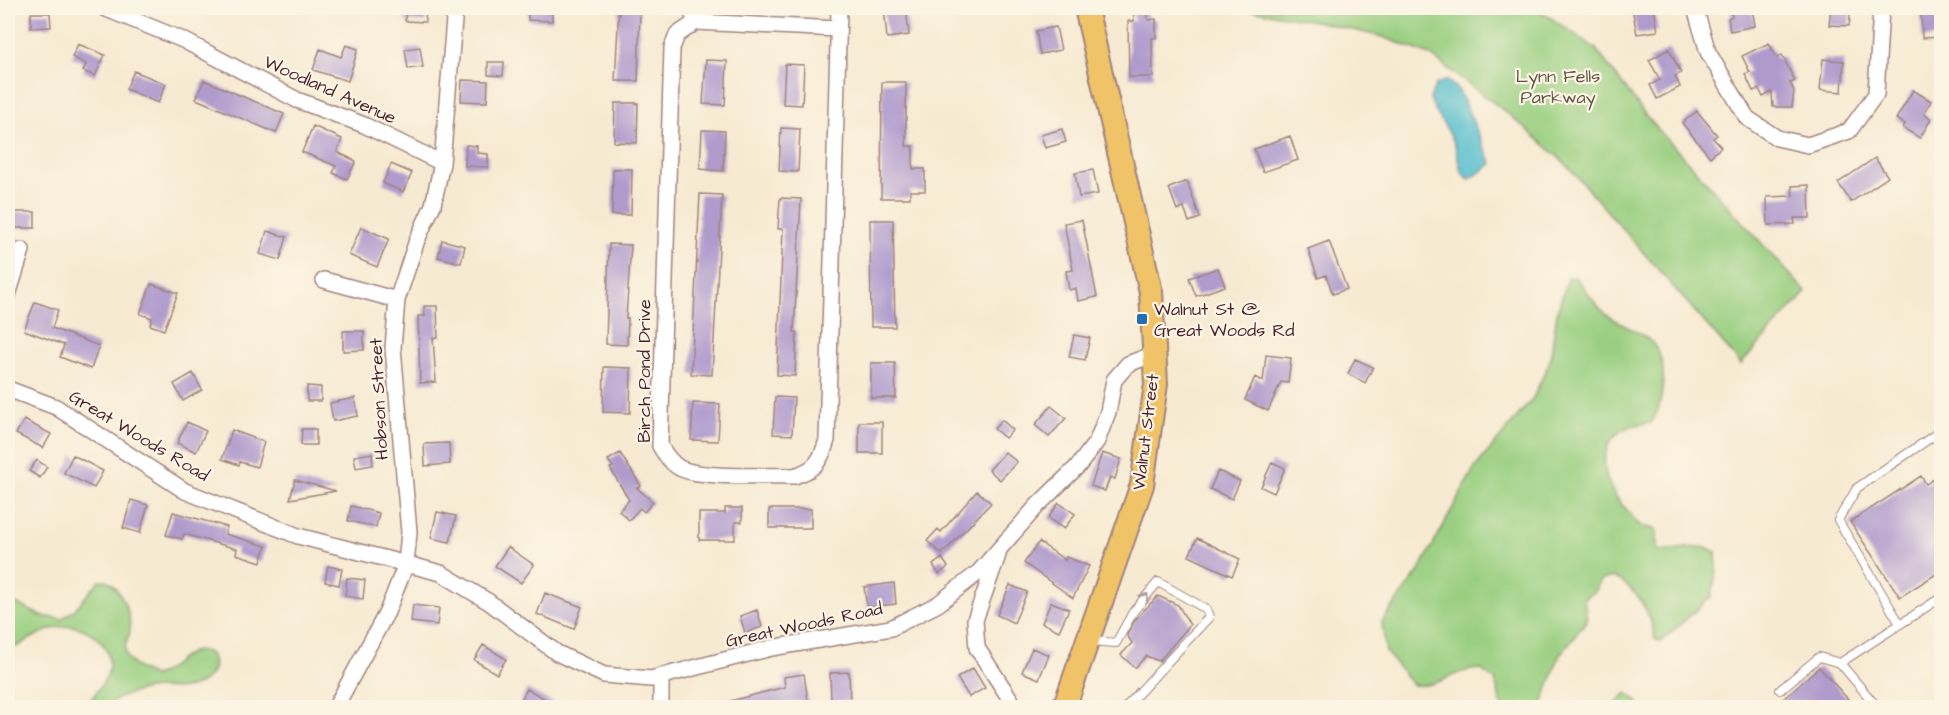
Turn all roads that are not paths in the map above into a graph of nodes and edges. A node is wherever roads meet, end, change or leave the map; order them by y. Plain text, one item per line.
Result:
1 (104, 8) edge
2 (454, 8) edge
3 (839, 8) edge
4 (1086, 8) edge
5 (1695, 8) edge
6 (1881, 8) edge
7 (693, 15) edge
8 (838, 29) junction
9 (442, 163) junction
10 (22, 250) dead end
11 (324, 280) dead end
12 (8, 295) edge
13 (397, 300) junction
14 (1154, 354) junction
15 (8, 389) edge
16 (1941, 430) edge
17 (1001, 547) junction
18 (406, 564) junction
19 (1941, 597) edge
20 (1900, 624) junction
21 (1088, 641) junction
22 (1840, 663) junction
23 (661, 676) junction
24 (1780, 690) dead end
25 (335, 708) edge
26 (661, 708) edge
27 (1016, 708) edge
28 (1064, 708) edge
29 (1125, 708) edge
30 (1878, 708) edge

1 - 9 street, Woodland Avenue
2 - 9 street, Hobson Street
3 - 8 street, Birch Pond Drive
4 - 14 main road, Walnut Street
5 - 6 street
7 - 8 street
7 - 8 street, Birch Pond Drive
9 - 13 street, Hobson Street
10 - 12 street
11 - 13 street
13 - 18 street, Hobson Street
14 - 17 street, Great Woods Road
14 - 21 main road, Walnut Street
15 - 18 street, Great Woods Road
16 - 20 lane
17 - 23 street, Great Woods Road
17 - 27 street
18 - 23 street, Great Woods Road
18 - 25 street, Hobson Street
19 - 20 lane
20 - 22 lane
21 - 28 main road, Walnut Street
21 -> 29 lane
22 - 24 lane
22 - 30 lane
23 - 26 street

